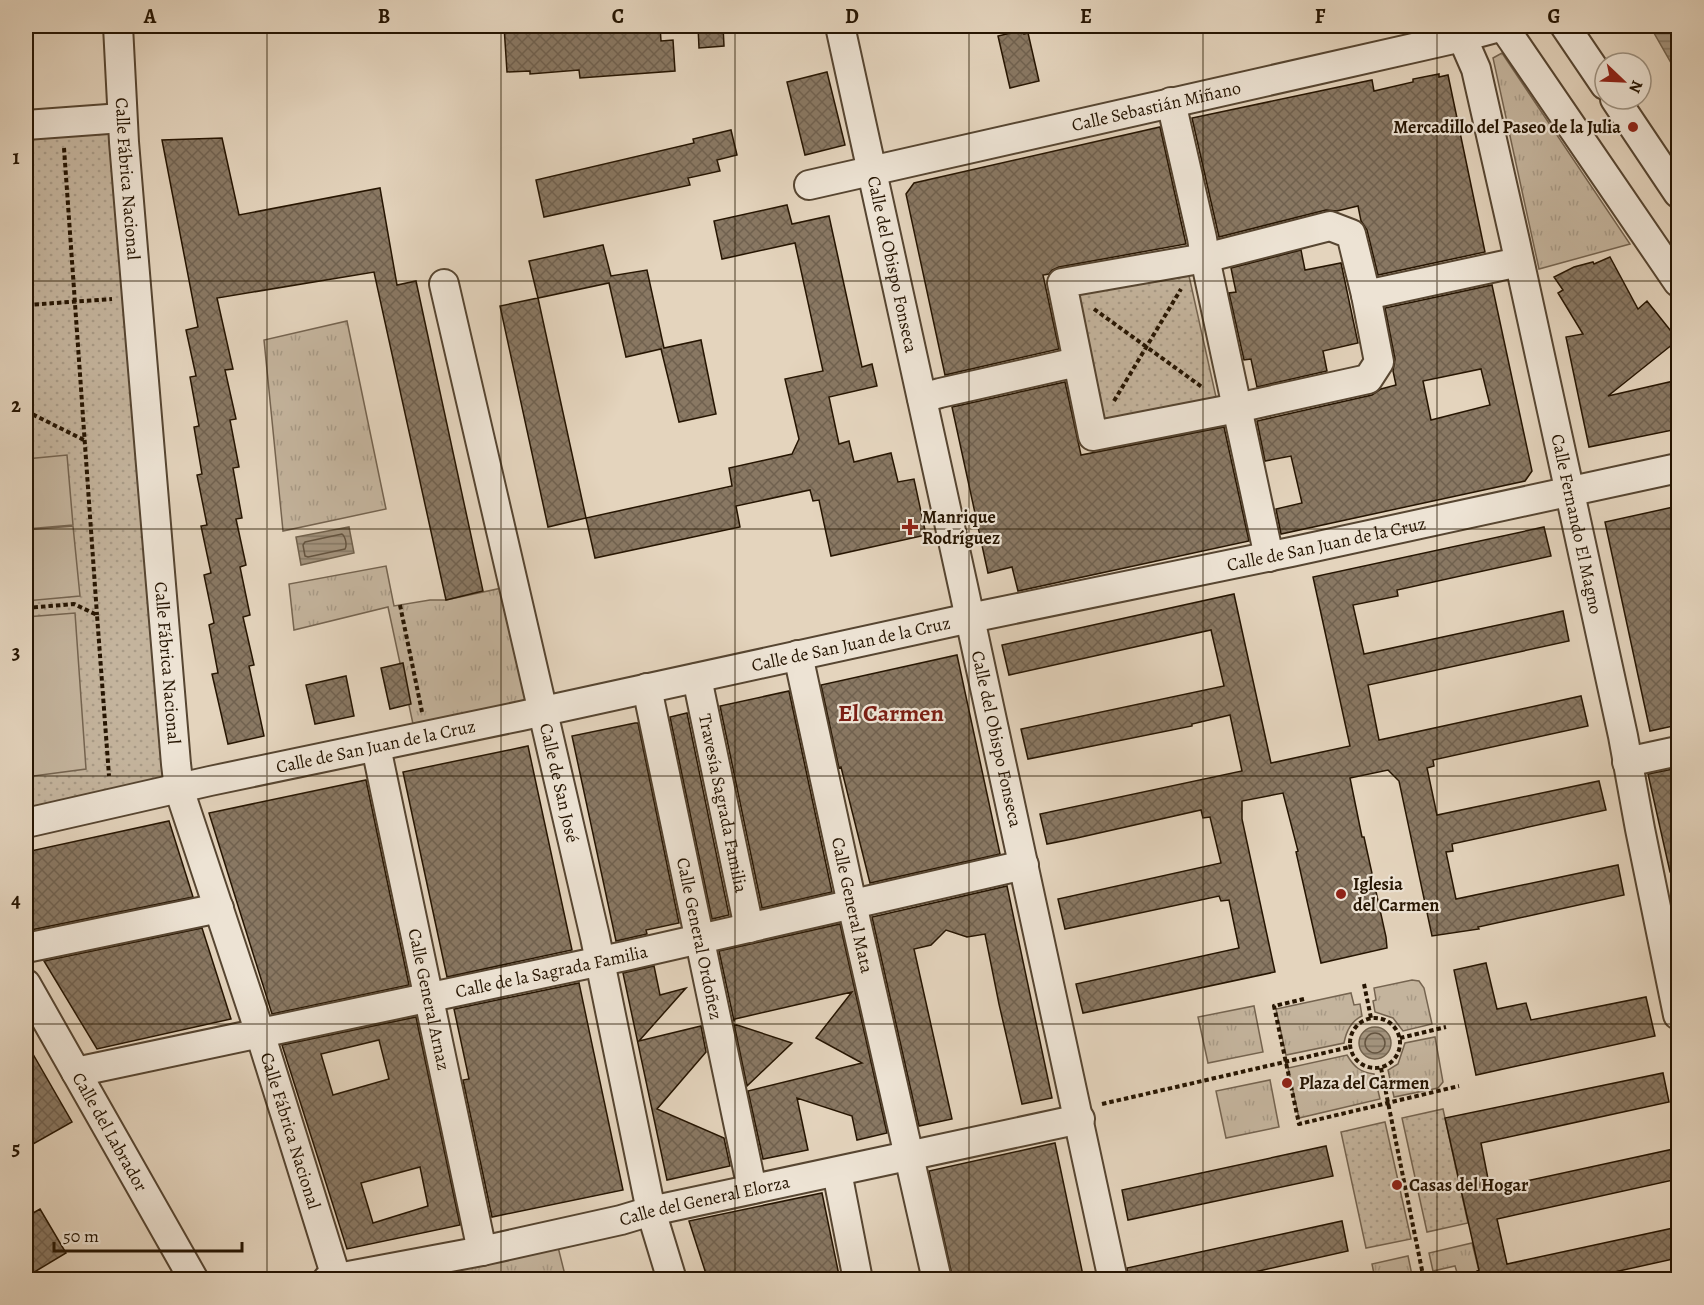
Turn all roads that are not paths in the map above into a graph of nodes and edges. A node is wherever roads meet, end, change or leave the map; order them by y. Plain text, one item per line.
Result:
1 (118, 26) edge
2 (840, 26) edge
3 (1503, 26) edge
4 (1564, 26) edge
5 (1462, 37) junction
6 (1593, 68) edge
7 (1171, 102) junction
8 (1623, 111) edge
9 (122, 118) junction
10 (26, 125) edge
11 (872, 171) junction
12 (809, 185) dead end
13 (1678, 193) edge
14 (1196, 259) junction
15 (1519, 262) junction
16 (1678, 282) edge
17 (444, 284) dead end
18 (1366, 296) junction
19 (1077, 362) junction
20 (922, 398) junction
21 (1228, 410) junction
22 (1678, 468) edge
23 (1570, 492) junction
24 (1269, 557) junction
25 (970, 618) junction
26 (798, 655) junction
27 (697, 678) junction
28 (647, 688) junction
29 (542, 711) junction
30 (376, 747) junction
31 (1678, 751) edge
32 (1627, 762) junction
33 (179, 789) junction
34 (26, 822) edge
35 (1024, 865) junction
36 (852, 904) junction
37 (219, 908) junction
38 (749, 928) junction
39 (699, 939) junction
40 (26, 948) edge
41 (600, 961) junction
42 (26, 984) edge
43 (429, 998) junction
44 (1678, 1015) edge
45 (260, 1033) junction
46 (76, 1072) junction
47 (1079, 1114) junction
48 (910, 1156) junction
49 (837, 1172) junction
50 (752, 1190) junction
51 (651, 1210) junction
52 (482, 1251) junction
53 (332, 1278) edge
54 (194, 1280) edge
55 (672, 1280) edge
56 (858, 1280) edge
57 (937, 1280) edge
58 (1113, 1280) edge

1 - 9 street, Calle Fábrica Nacional
2 - 11 street, Calle del Obispo Fonseca
3 - 5 street, Calle Sebastián Miñano
3 - 16 street
4 - 6 street
5 - 7 street, Calle Sebastián Miñano
5 - 15 street, Calle Fernando El Magno
7 - 11 street, Calle Sebastián Miñano
7 - 14 street
8 - 13 street
9 - 10 street
9 - 33 street, Calle Fábrica Nacional
11 - 12 street, Calle Sebastián Miñano
11 - 20 street, Calle del Obispo Fonseca
14 - 18 street
14 - 19 street
14 - 21 street
15 - 18 street
15 - 23 street, Calle Fernando El Magno
17 - 29 street, Calle de San José
18 - 21 street
19 - 20 street
19 - 21 street
20 - 25 street, Calle del Obispo Fonseca
21 - 24 street
22 - 23 street, Calle de San Juan de la Cruz
23 - 24 street, Calle de San Juan de la Cruz
23 - 32 street, Calle Fernando El Magno
24 - 25 street, Calle de San Juan de la Cruz
25 - 26 street, Calle de San Juan de la Cruz
25 - 35 street, Calle del Obispo Fonseca
26 - 27 street, Calle de San Juan de la Cruz
26 - 36 street, Calle General Mata
27 - 28 street, Calle de San Juan de la Cruz
27 - 38 street, Travesía Sagrada Familia
28 - 29 street, Calle de San Juan de la Cruz
28 - 39 street, Calle General Ordoñez
29 - 30 street, Calle de San Juan de la Cruz
29 - 41 street, Calle de San José
30 - 33 street, Calle de San Juan de la Cruz
30 - 43 street, Calle General Arnaz
31 - 32 street
32 - 44 street, Calle Fernando El Magno
33 - 34 street, Calle de San Juan de la Cruz
33 - 37 street, Calle Fábrica Nacional
35 - 36 street, Calle de la Sagrada Familia
35 - 47 street, Calle del Obispo Fonseca
36 - 38 street, Calle de la Sagrada Familia
36 - 48 street, Calle General Mata
37 - 40 street
37 - 45 street, Calle Fábrica Nacional
38 - 39 street, Calle de la Sagrada Familia
39 - 41 street, Calle de la Sagrada Familia
39 - 50 street, Calle General Ordoñez
41 - 43 street, Calle de la Sagrada Familia
41 - 51 street, Calle de San José
42 - 46 street, Calle del Labrador
43 - 45 street, Calle de la Sagrada Familia
43 - 52 street, Calle General Arnaz
45 - 46 street, Calle de la Sagrada Familia
45 - 53 street, Calle Fábrica Nacional
46 - 54 street, Calle del Labrador
47 - 48 street, Calle del General Elorza
47 - 58 street, Calle del Obispo Fonseca
48 - 49 street, Calle del General Elorza
48 - 57 street, Calle General Mata
49 - 50 street, Calle del General Elorza
49 - 56 street
50 - 51 street, Calle del General Elorza
51 - 52 street, Calle del General Elorza
51 - 55 street, Calle de San José
52 - 53 street, Calle del General Elorza

